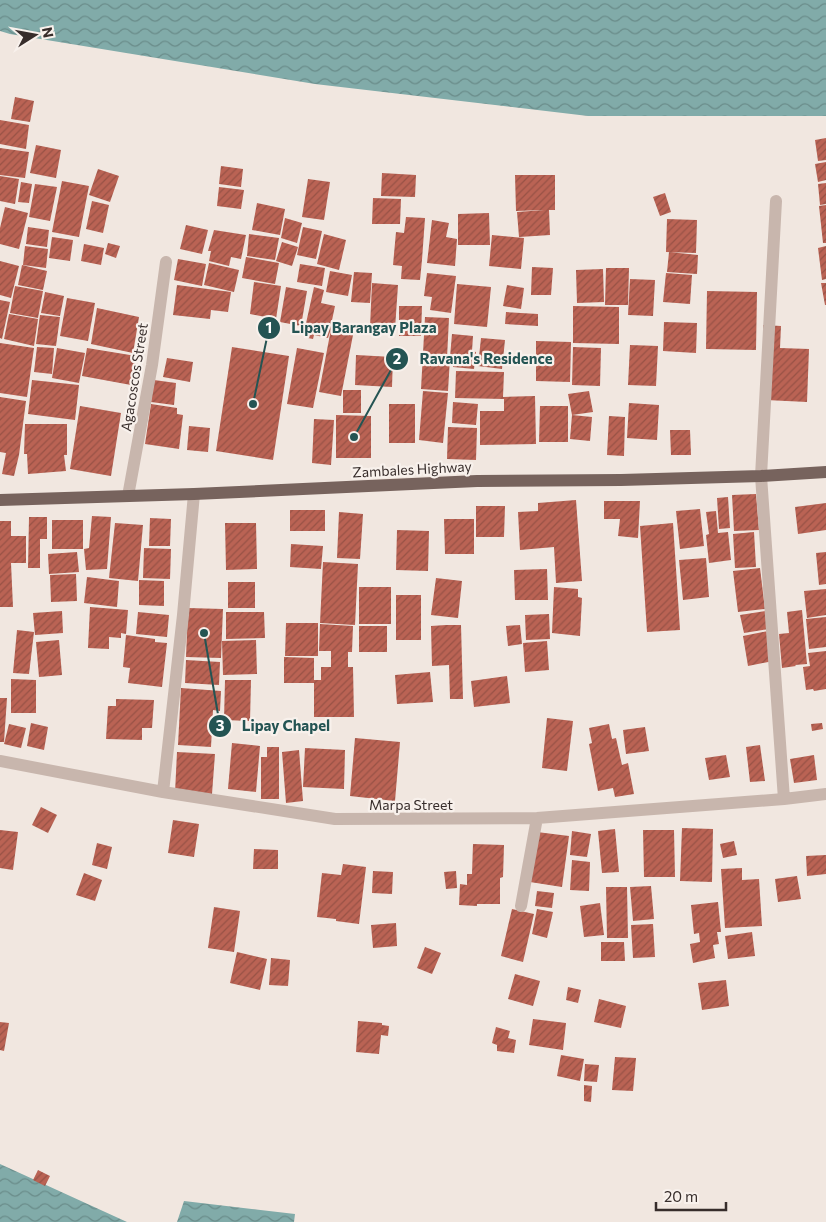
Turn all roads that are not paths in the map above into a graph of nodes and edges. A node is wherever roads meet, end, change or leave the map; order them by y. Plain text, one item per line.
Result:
1 (776, 200) dead end
2 (166, 262) dead end
3 (826, 472) edge
4 (761, 476) junction
5 (194, 494) junction
6 (128, 496) junction
7 (0, 500) edge
8 (0, 761) edge
9 (164, 792) junction
10 (826, 794) edge
11 (784, 798) junction
12 (537, 818) junction
13 (521, 906) dead end

1 - 4 street
2 - 6 street, Agacoscos Street
3 - 4 main road, Zambales Highway
4 - 5 main road, Zambales Highway
4 - 11 street
5 - 6 main road, Zambales Highway
5 - 9 street
6 - 7 main road, Zambales Highway
8 - 9 street, Marpa Street
9 - 12 street, Marpa Street
10 - 11 street, Marpa Street
11 - 12 street, Marpa Street
12 - 13 street

